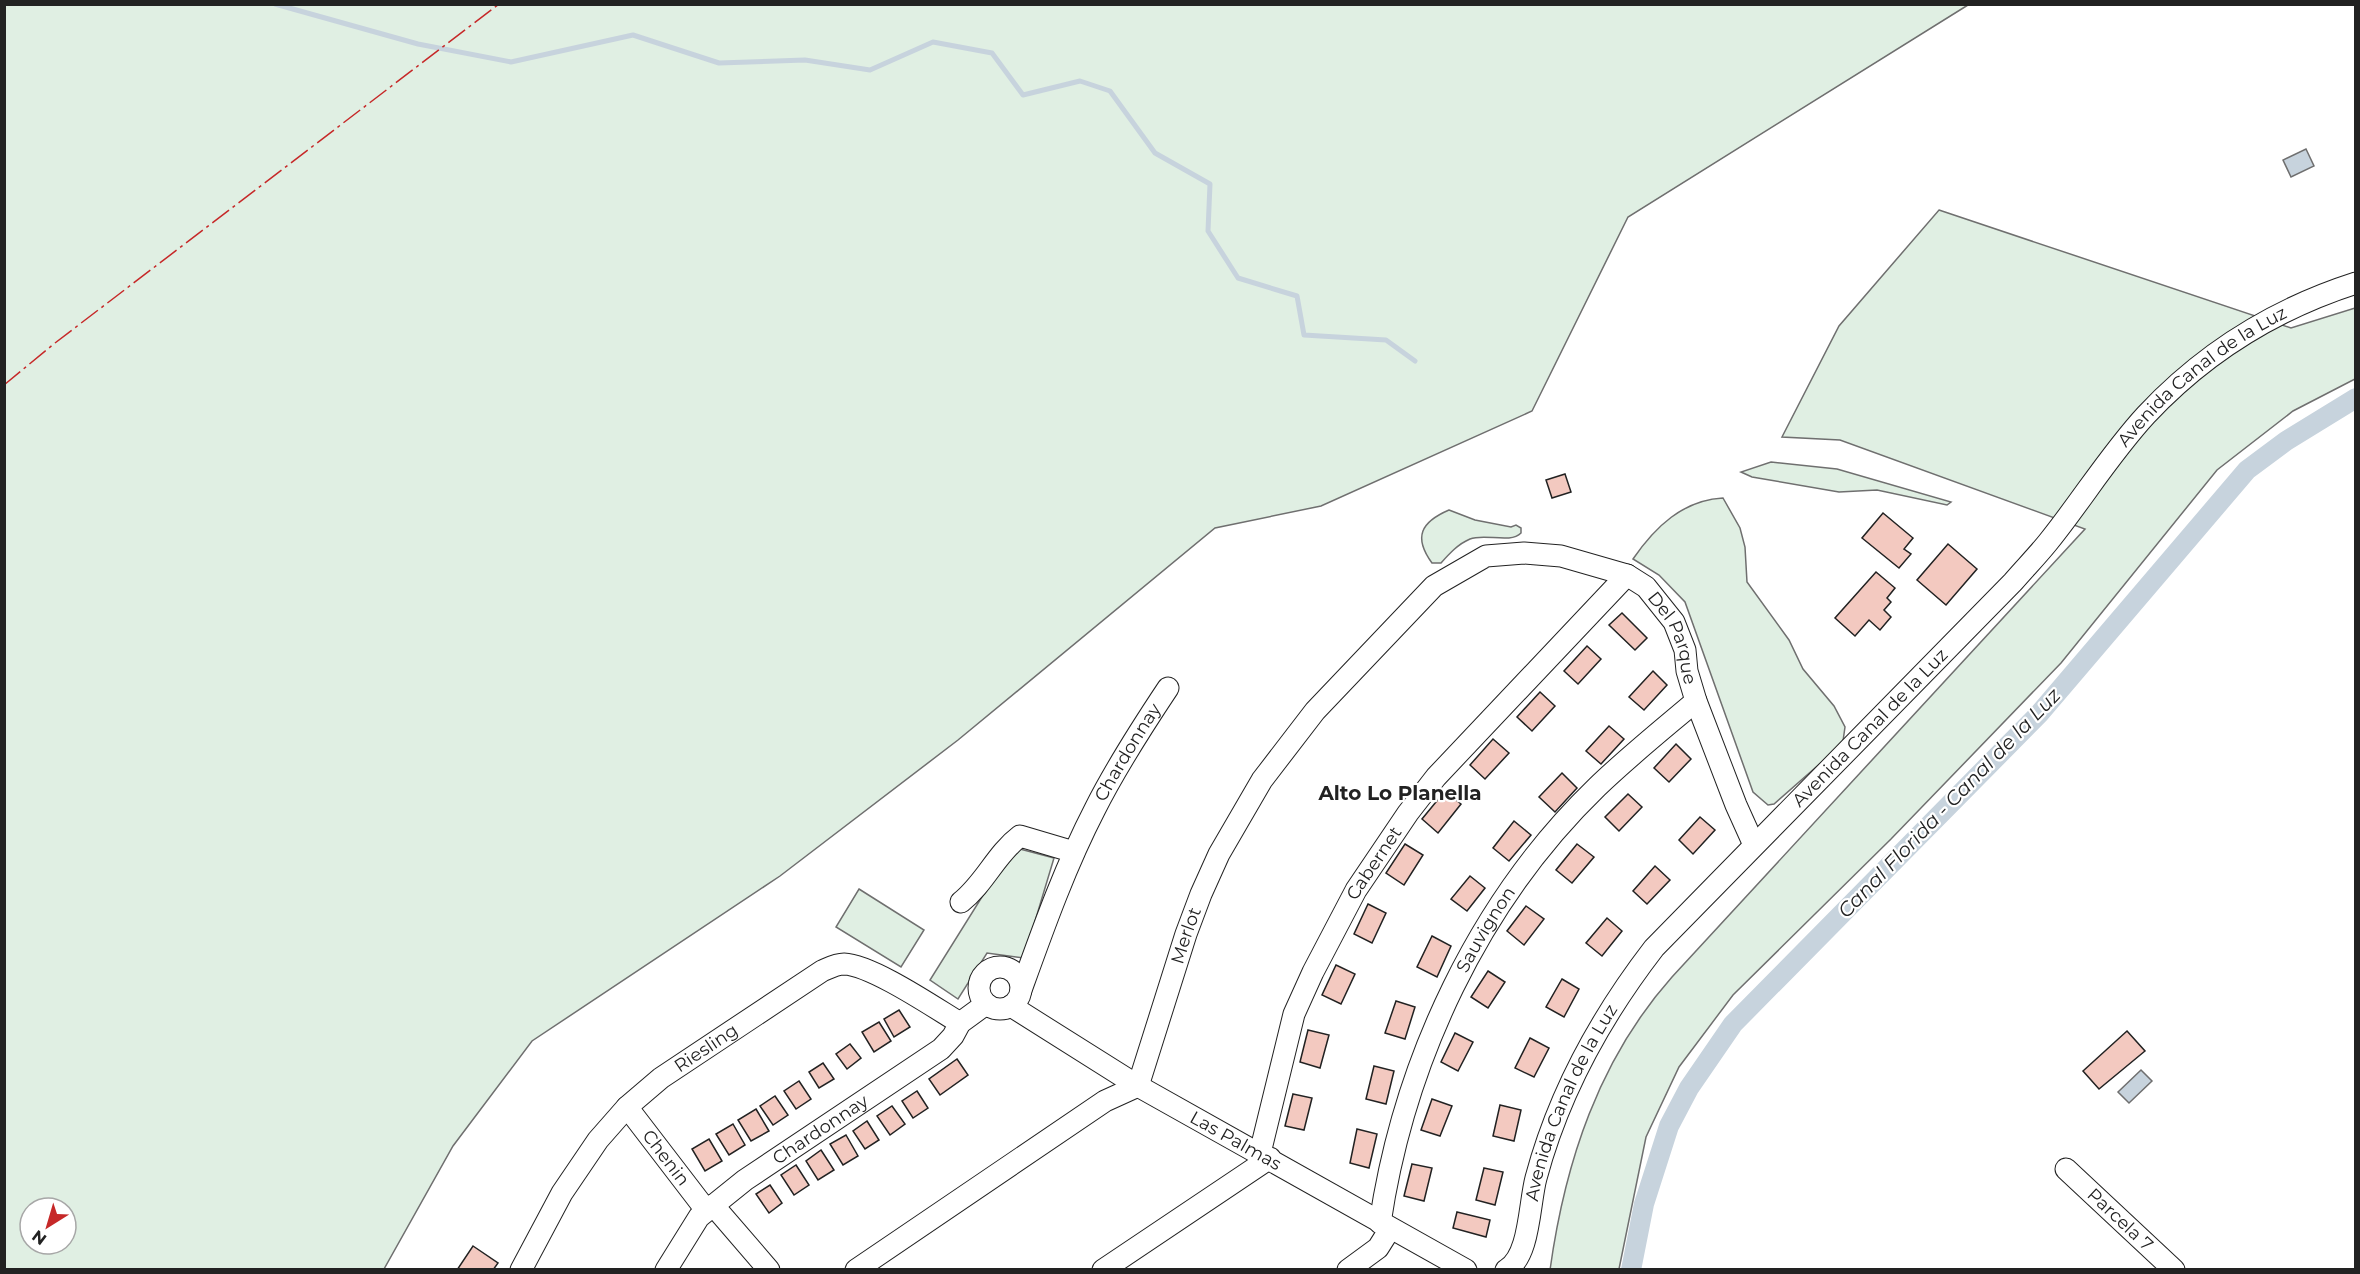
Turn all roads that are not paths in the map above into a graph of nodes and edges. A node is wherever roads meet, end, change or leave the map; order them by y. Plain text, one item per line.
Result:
1 (2355, 283) edge
2 (1486, 556) joint
3 (1627, 575) junction
4 (1168, 688) dead end
5 (1696, 701) junction
6 (1754, 845) junction
7 (1074, 852) junction
8 (961, 902) dead end
9 (1016, 998) junction
10 (986, 1004) junction
11 (960, 1023) junction
12 (1138, 1086) junction
13 (627, 1107) junction
14 (1265, 1156) junction
15 (2066, 1169) dead end
16 (710, 1207) junction
17 (1385, 1226) junction
18 (521, 1269) edge
19 (666, 1269) edge
20 (769, 1269) edge
21 (856, 1269) edge
22 (1103, 1269) edge
23 (1348, 1269) edge
24 (1466, 1269) edge
25 (1506, 1269) edge
26 (2174, 1269) edge

1 - 6 street, Avenida Canal de la Luz
2 - 3 street, Del Parque
2 - 12 street, Merlot
3 - 5 street, Del Parque
3 - 14 street, Cabernet
4 - 7 street, Chardonnay
5 - 6 street, Del Parque
5 - 17 street, Sauvignon
6 - 25 street, Avenida Canal de la Luz
7 - 8 street
7 - 9 street, Chardonnay
9 - 10 street, Las Palmas
9 - 10 street, Las Palmas
9 - 12 street, Las Palmas
10 - 11 street, Chardonnay
11 - 13 street, Riesling
11 - 16 street, Chardonnay
12 - 14 street, Las Palmas
12 - 21 street
13 - 16 street, Chenin
13 - 18 street, Riesling
14 - 17 street, Las Palmas
14 - 22 street
15 - 26 street, Parcela 7
16 - 19 street, Chardonnay
16 - 20 street, Chenin
17 - 23 street, Sauvignon
17 - 24 street, Las Palmas

